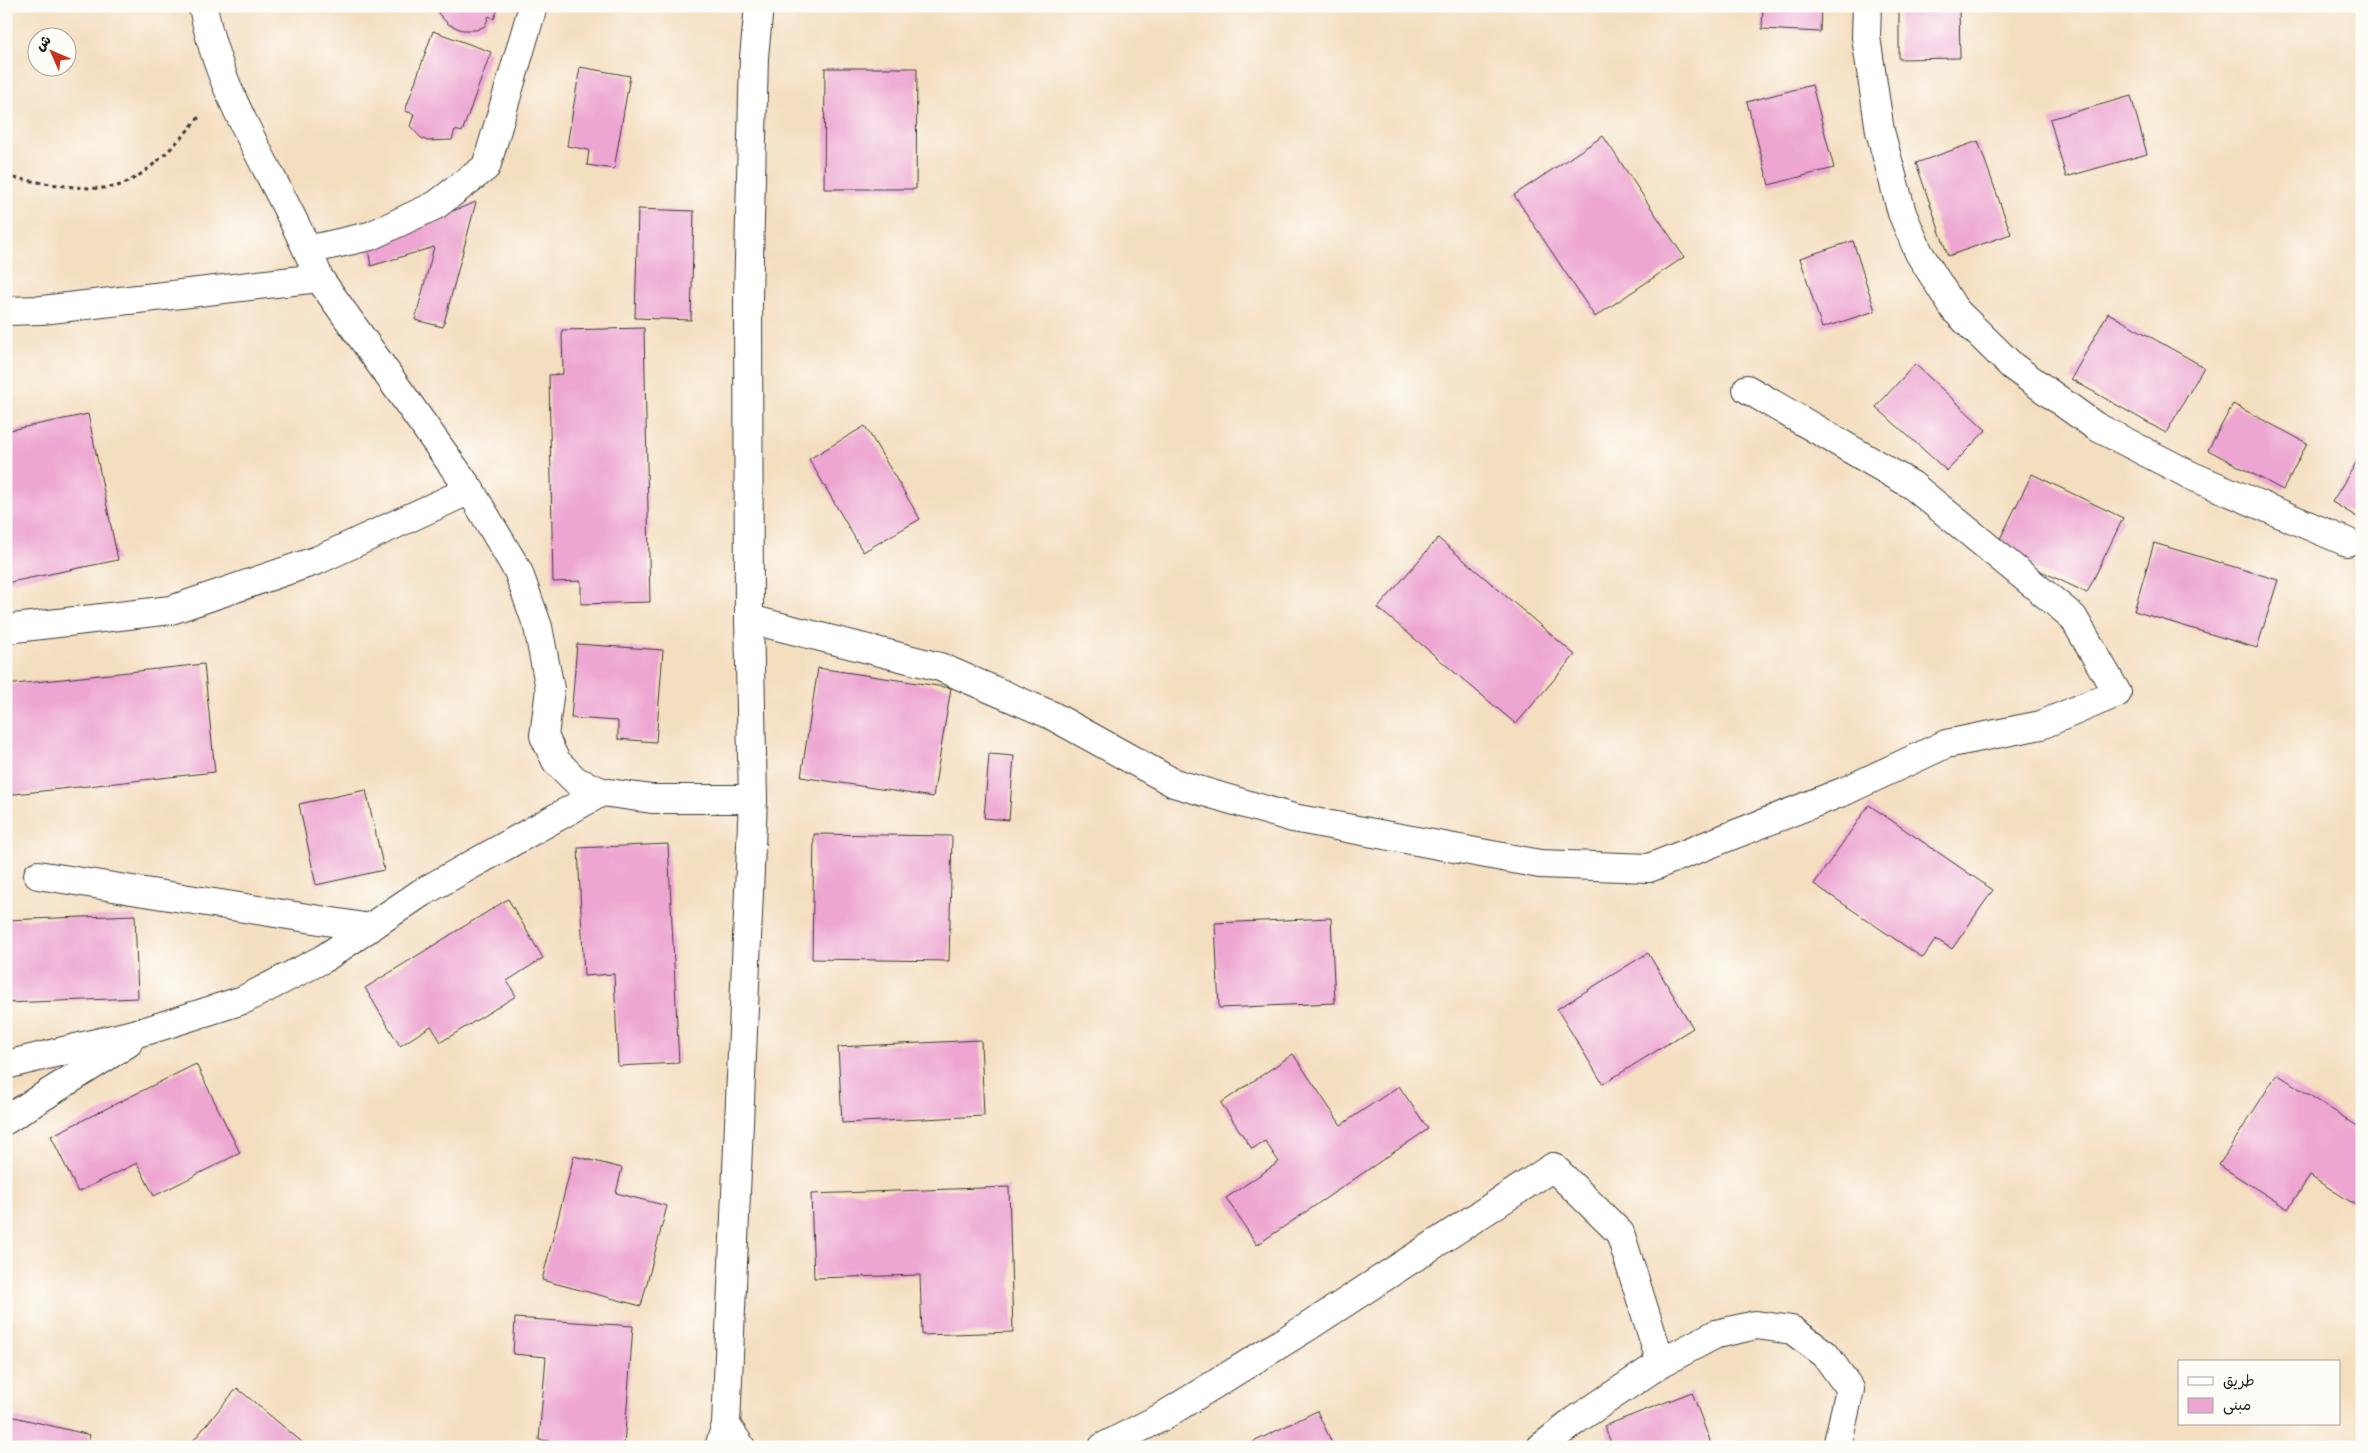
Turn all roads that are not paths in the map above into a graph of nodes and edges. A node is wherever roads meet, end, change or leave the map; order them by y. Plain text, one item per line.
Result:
1 (203, 6) edge
2 (533, 6) edge
3 (759, 6) edge
4 (1867, 6) edge
5 (308, 250) junction
6 (319, 278) junction
7 (6, 311) edge
8 (1747, 389) dead end
9 (470, 490) junction
10 (2347, 542) dead end
11 (749, 619) junction
12 (6, 629) edge
13 (602, 792) junction
14 (753, 799) junction
15 (38, 875) dead end
16 (370, 928) junction
17 (148, 1030) junction
18 (6, 1066) edge
19 (6, 1120) edge
20 (1661, 1363) junction
21 (729, 1440) edge
22 (1103, 1447) edge
23 (1541, 1447) edge
24 (1837, 1447) edge

1 - 5 street
2 - 5 street
3 - 11 street
4 - 10 street
5 - 6 street
6 - 7 street
6 - 9 street
8 - 11 street
9 - 12 street
9 - 13 street
11 - 14 street
13 - 14 street
13 - 16 street
14 - 21 street
15 - 16 street
16 - 17 street
17 - 18 street
17 - 19 street
20 - 22 street
20 - 23 street
20 - 24 street

